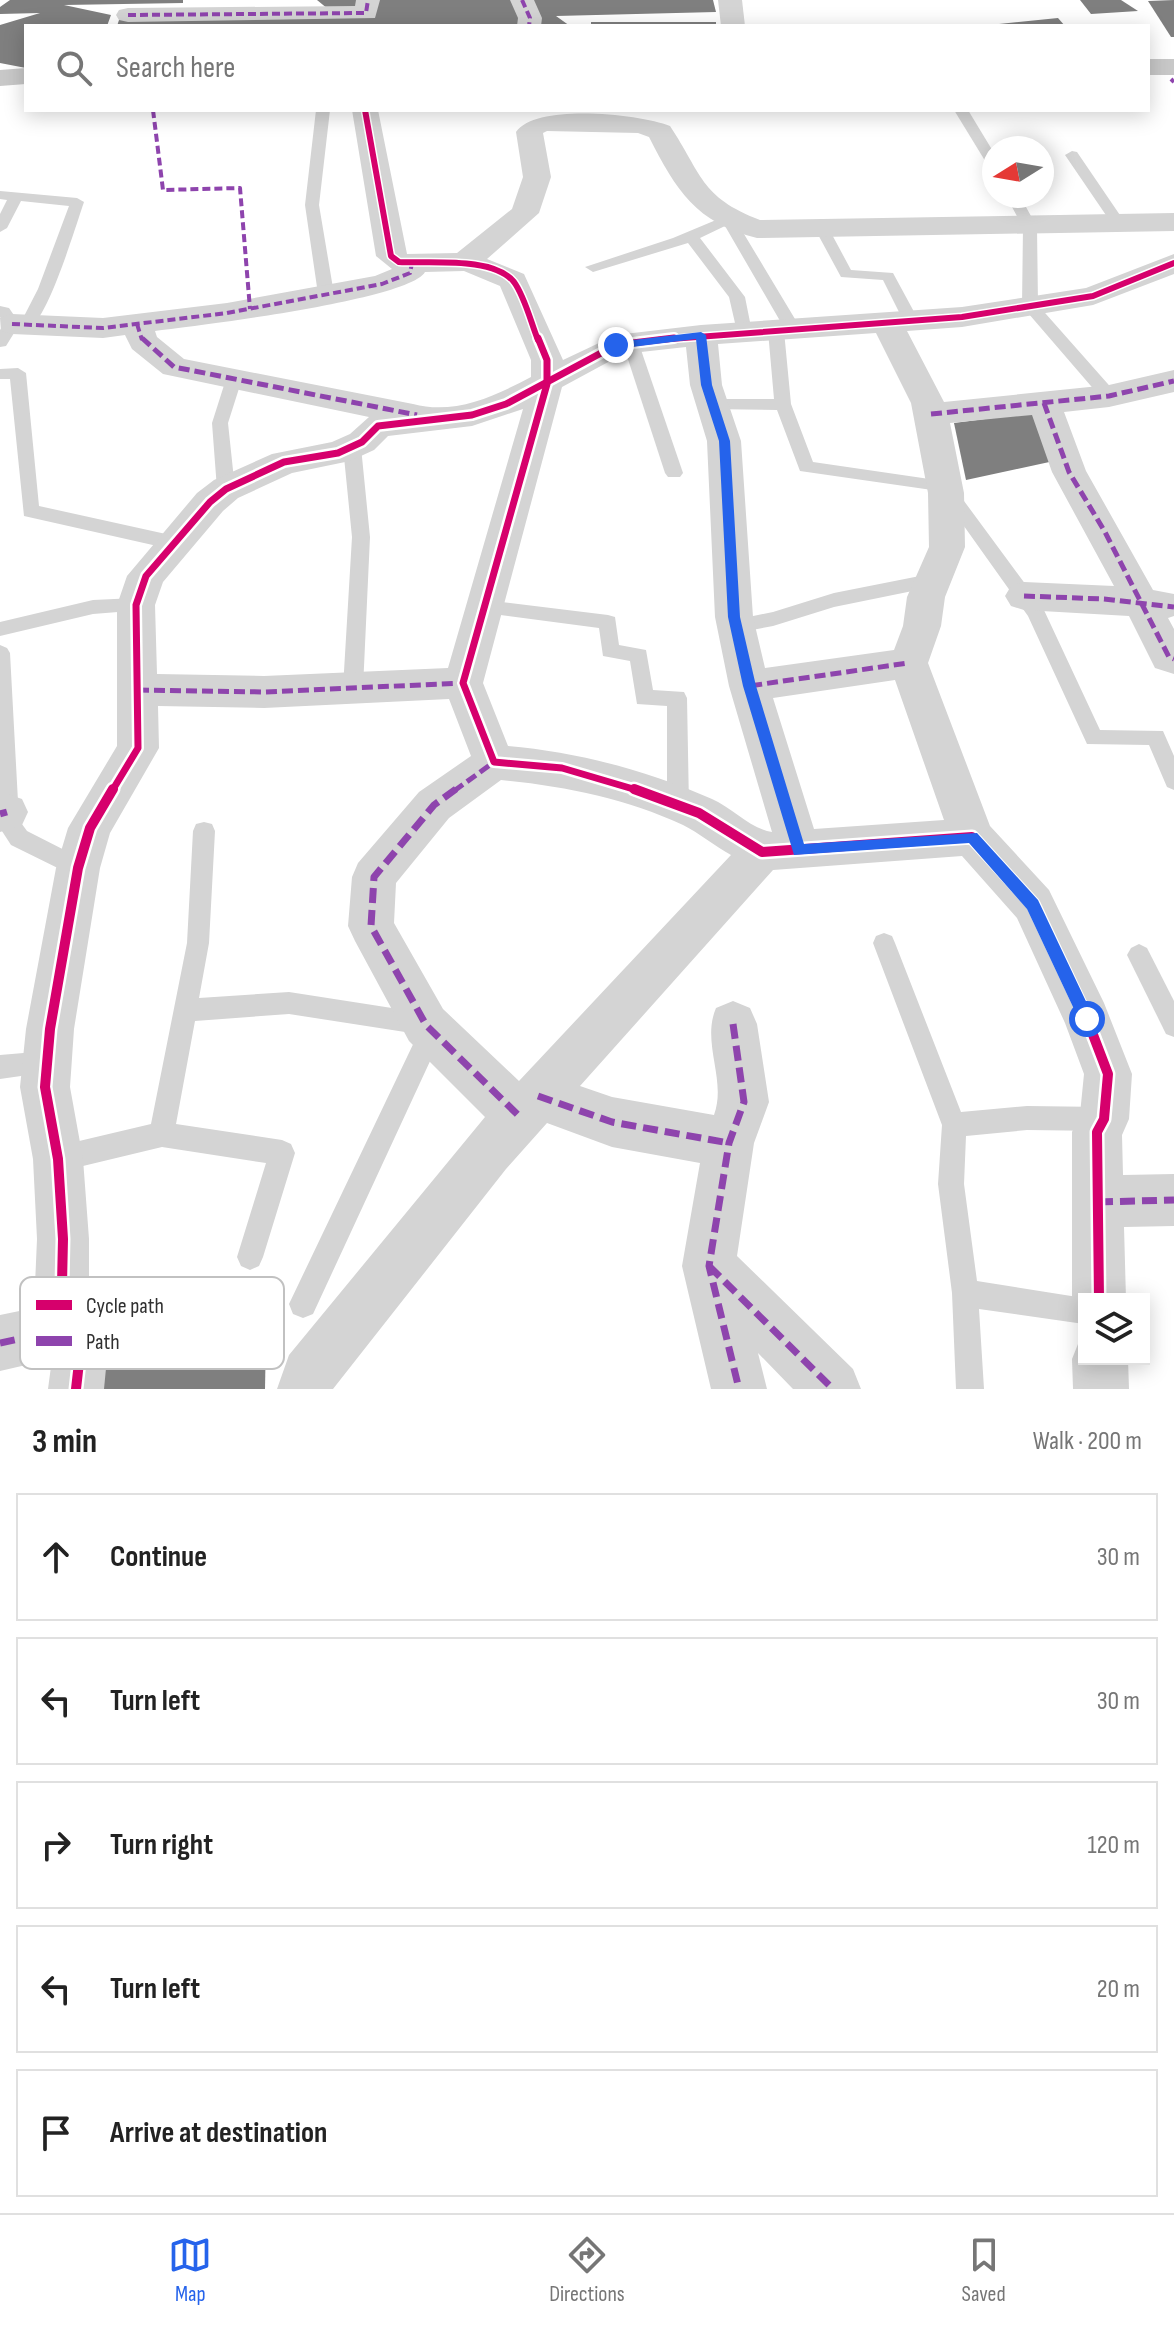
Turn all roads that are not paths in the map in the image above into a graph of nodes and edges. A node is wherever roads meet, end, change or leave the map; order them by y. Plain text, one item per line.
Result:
1 (368, 0) edge
2 (522, 0) edge
3 (730, 0) edge
4 (129, 14) edge
5 (529, 24) edge
6 (733, 24) edge
7 (1150, 67) edge
8 (1174, 67) edge
9 (24, 76) edge
10 (0, 78) edge
11 (1150, 79) edge
12 (1174, 79) edge
13 (24, 90) edge
14 (0, 91) edge
15 (323, 112) edge
16 (365, 112) edge
17 (962, 112) edge
18 (982, 144) edge
19 (1072, 155) dead end
20 (0, 195) edge
21 (16, 196) junction
22 (1020, 208) edge
23 (728, 219) junction
24 (1174, 222) edge
25 (1119, 224) junction
26 (1030, 227) junction
27 (0, 228) edge
28 (822, 229) junction
29 (692, 238) junction
30 (465, 262) junction
31 (412, 263) junction
32 (1174, 263) edge
33 (593, 267) dead end
34 (326, 294) junction
35 (1030, 306) junction
36 (899, 322) junction
37 (137, 324) junction
38 (10, 326) edge
39 (771, 331) junction
40 (701, 335) junction
41 (631, 344) junction
42 (0, 374) edge
43 (234, 379) junction
44 (1174, 381) edge
45 (547, 384) junction
46 (1109, 396) junction
47 (1044, 403) junction
48 (783, 404) junction
49 (713, 405) junction
50 (931, 414) junction
51 (433, 418) junction
52 (352, 447) junction
53 (674, 473) dead end
54 (944, 486) junction
55 (226, 489) junction
56 (175, 543) junction
57 (935, 580) junction
58 (1024, 596) junction
59 (136, 605) junction
60 (1158, 605) edge
61 (485, 607) junction
62 (736, 626) junction
63 (0, 629) edge
64 (0, 653) edge
65 (1174, 659) edge
66 (908, 663) junction
67 (463, 683) junction
68 (749, 686) junction
69 (353, 688) junction
70 (138, 690) junction
71 (494, 762) junction
72 (1174, 781) edge
73 (678, 806) junction
74 (4, 813) edge
75 (204, 831) dead end
76 (972, 837) junction
77 (781, 851) junction
78 (78, 868) junction
79 (884, 943) dead end
80 (1139, 955) dead end
81 (186, 1010) junction
82 (733, 1024) dead end
83 (1174, 1026) edge
84 (429, 1028) junction
85 (47, 1063) junction
86 (0, 1067) edge
87 (528, 1106) junction
88 (1104, 1119) junction
89 (954, 1125) junction
90 (162, 1134) junction
91 (729, 1143) junction
92 (58, 1159) junction
93 (1174, 1200) edge
94 (1098, 1202) junction
95 (250, 1257) dead end
96 (709, 1266) junction
97 (62, 1277) edge
98 (965, 1293) junction
99 (1099, 1293) edge
100 (303, 1304) dead end
101 (1078, 1309) edge
102 (20, 1339) edge
103 (0, 1343) edge
104 (1100, 1365) edge
105 (78, 1369) edge
106 (744, 1381) edge
107 (76, 1389) edge
108 (305, 1389) edge
109 (833, 1389) edge
110 (970, 1389) edge
111 (1101, 1389) edge

1 - 4 street
2 - 5 street
3 - 6 street
7 - 8 main road
9 - 10 main road
11 - 12 main road
13 - 14 main road
15 - 34 lane
16 - 31 street
17 - 18 lane
19 - 25 lane
20 - 21 lane
21 - 27 lane
21 - 38 lane
22 - 26 lane
23 - 28 street
23 - 29 lane
23 - 30 street
23 - 39 lane
24 - 25 street
25 - 26 street
26 - 28 street
26 - 35 lane
28 - 36 lane
29 - 33 lane
29 - 39 lane
30 - 31 street
30 - 45 street
31 - 34 street
32 - 35 street
34 - 37 street
35 - 36 street
35 - 46 lane
36 - 39 street
36 - 50 street
37 - 38 street
37 - 43 street
39 - 40 street
39 - 48 lane
40 - 41 street
40 - 49 street
41 - 45 street
41 - 53 lane
42 - 56 lane
43 - 51 street
43 - 55 lane
44 - 46 street
45 - 51 street
45 - 61 street
46 - 47 street
47 - 50 street
47 - 60 street
48 - 49 lane
48 - 54 lane
49 - 62 street
50 - 54 street
51 - 52 street
52 - 55 street
52 - 69 lane
54 - 57 street
54 - 58 lane
55 - 56 street
56 - 59 street
57 - 62 lane
57 - 66 street
58 - 60 street
58 - 72 lane
59 - 63 lane
59 - 70 street
60 - 65 street
61 - 67 street
61 - 73 lane
62 - 68 street
64 - 74 lane
66 - 68 street
66 - 76 street
67 - 69 street
67 - 71 street
68 - 77 street
69 - 70 street
70 - 78 street
71 - 73 street
71 - 84 street
73 - 77 street
74 - 78 lane
75 - 81 lane
76 - 77 street
76 - 88 street
77 - 87 street
78 - 85 street
79 - 89 lane
80 - 83 lane
81 - 84 lane
81 - 90 lane
82 - 91 street
84 - 87 street
84 - 100 lane
85 - 86 lane
85 - 92 street
87 - 91 street
87 - 108 street
88 - 89 lane
88 - 94 street
89 - 98 lane
90 - 92 lane
90 - 95 lane
91 - 96 street
92 - 97 street
93 - 94 street
94 - 99 street
96 - 106 street
96 - 109 street
98 - 101 lane
98 - 110 lane
102 - 103 street
104 - 111 street
105 - 107 street

